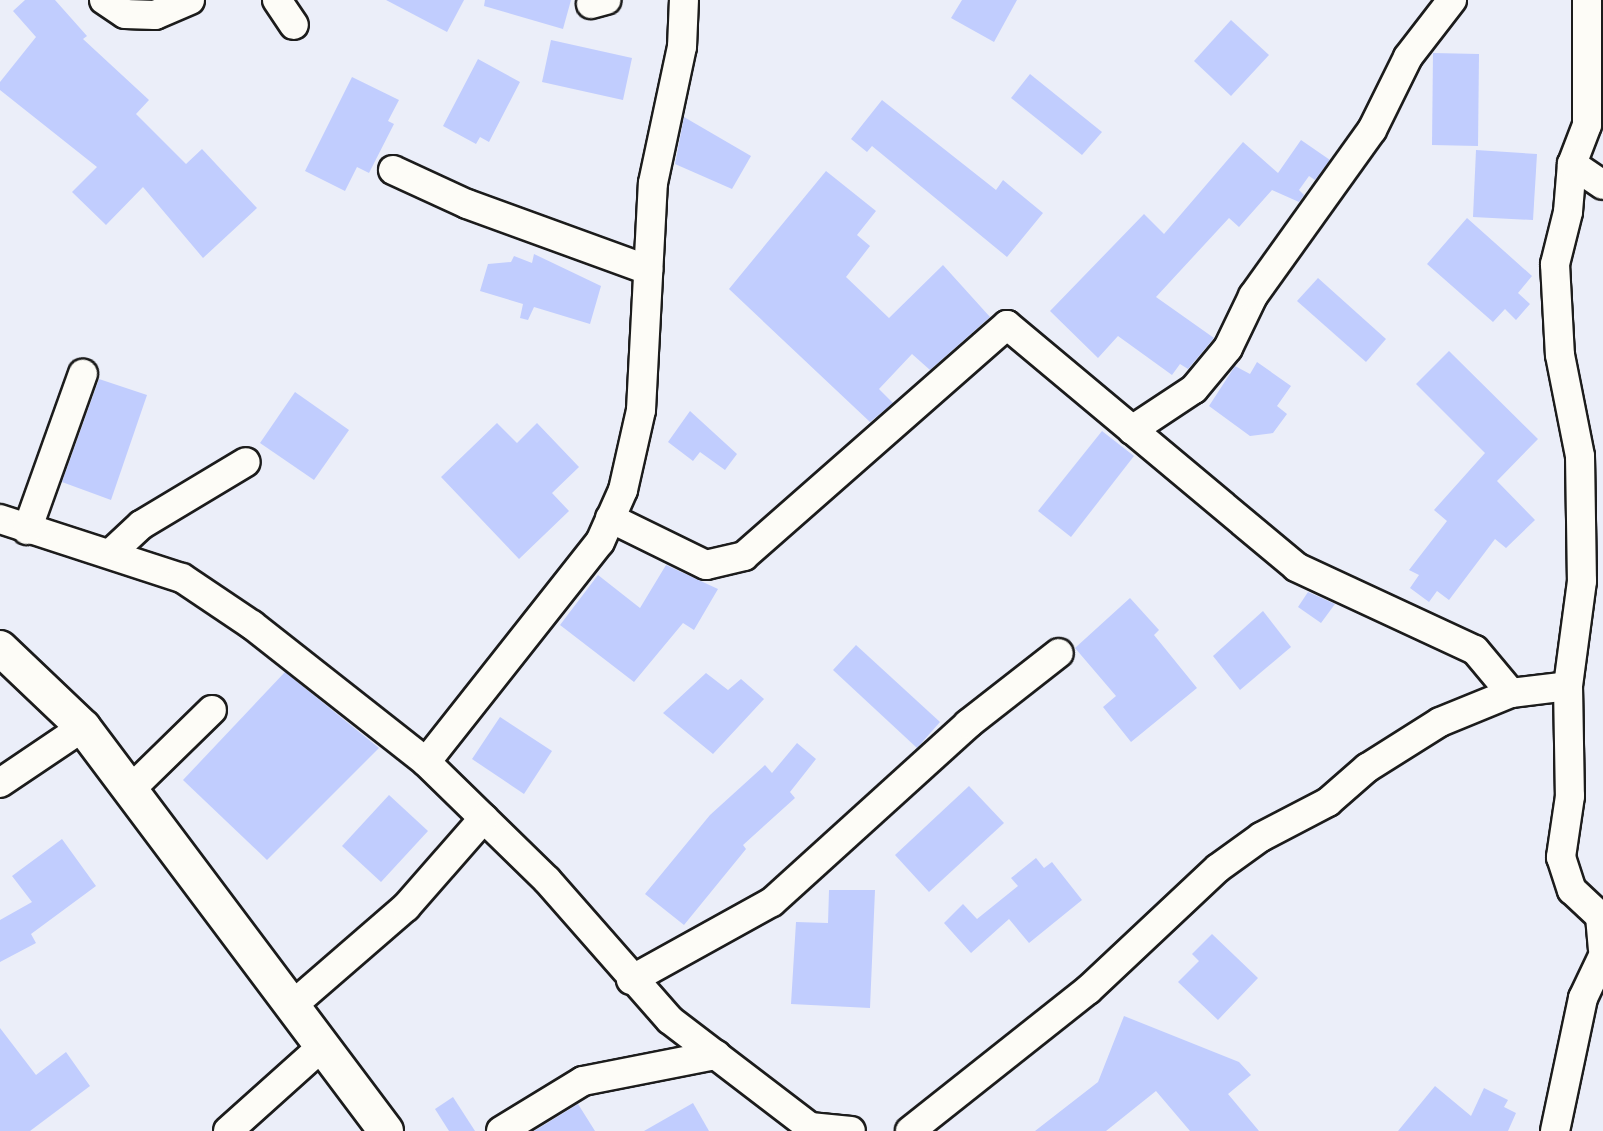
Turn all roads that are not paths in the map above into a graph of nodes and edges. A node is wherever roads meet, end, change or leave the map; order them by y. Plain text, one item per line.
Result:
1 (104, 0) edge
2 (190, 0) edge
3 (277, 0) edge
4 (684, 0) edge
5 (1452, 0) edge
6 (1593, 13) edge
7 (294, 25) dead end
8 (1572, 164) junction
9 (393, 170) dead end
10 (1603, 185) edge
11 (648, 270) junction
12 (83, 374) dead end
13 (1132, 430) junction
14 (246, 462) dead end
15 (610, 518) junction
16 (0, 519) edge
17 (27, 530) junction
18 (111, 553) junction
19 (0, 648) edge
20 (1059, 653) dead end
21 (1568, 686) junction
22 (1511, 693) junction
23 (212, 710) dead end
24 (83, 727) junction
25 (426, 762) junction
26 (0, 783) edge
27 (131, 789) junction
28 (484, 818) junction
29 (1603, 949) edge
30 (1603, 956) edge
31 (631, 980) junction
32 (294, 1004) junction
33 (324, 1045) junction
34 (716, 1055) junction
35 (228, 1131) edge
36 (386, 1131) edge
37 (501, 1131) edge
38 (851, 1131) edge
39 (910, 1131) edge
40 (1555, 1131) edge

1 - 2 street
3 - 7 street
4 - 11 street
5 - 13 street
6 - 8 street
8 - 10 street
8 - 21 street
9 - 11 street
11 - 15 street
12 - 17 street
13 - 15 street
13 - 22 street
14 - 18 street
15 - 25 street
16 - 17 street
17 - 18 street
18 - 25 street
19 - 24 street
20 - 31 street
21 - 22 street
21 - 29 street
22 - 39 street
23 - 27 street
24 - 26 street
24 - 27 street
25 - 28 street
27 - 32 street
28 - 31 street
28 - 32 street
30 - 40 street
31 - 34 street
32 - 33 street
33 - 35 street
33 - 36 street
34 - 37 street
34 - 38 street

